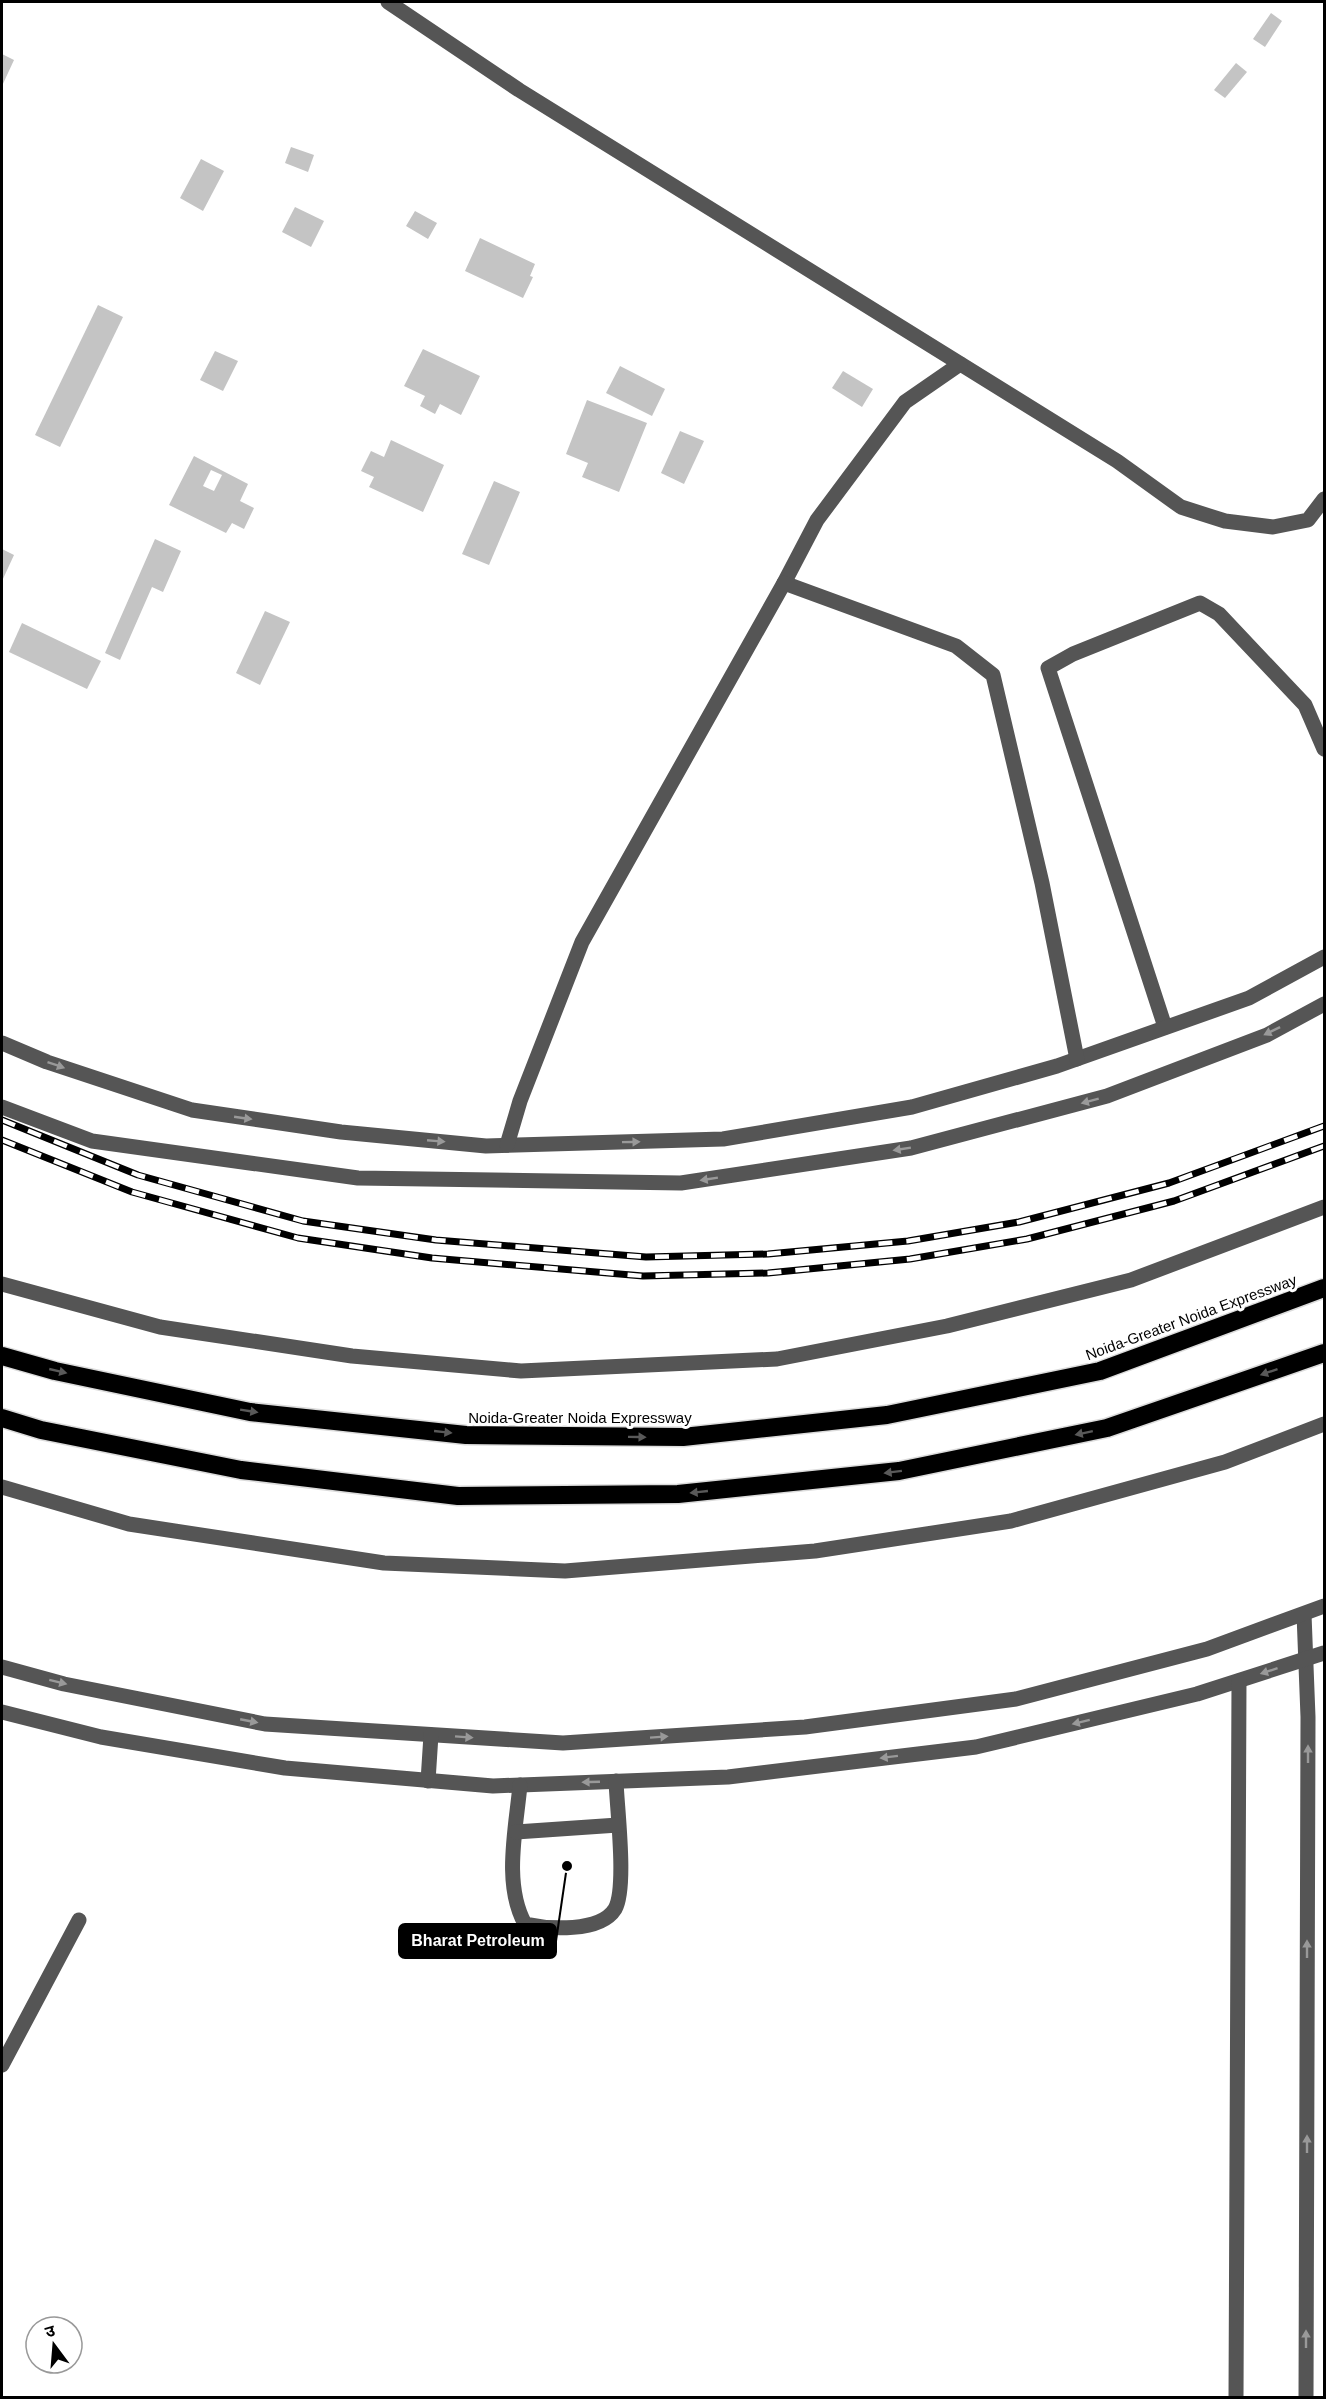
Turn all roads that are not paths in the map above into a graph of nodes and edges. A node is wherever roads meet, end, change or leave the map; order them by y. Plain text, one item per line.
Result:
1 (388, 2) edge
2 (960, 364) junction
3 (1324, 498) edge
4 (784, 584) junction
5 (1324, 749) edge
6 (1324, 957) edge
7 (1324, 1004) edge
8 (1165, 1027) junction
9 (2, 1043) edge
10 (1077, 1059) junction
11 (2, 1107) edge
12 (507, 1145) junction
13 (1324, 1207) edge
14 (2, 1284) edge
15 (1324, 1288) edge
16 (1324, 1353) edge
17 (2, 1356) edge
18 (2, 1418) edge
19 (1324, 1424) edge
20 (2, 1487) edge
21 (1324, 1606) edge
22 (1304, 1614) junction
23 (1324, 1653) edge
24 (1306, 1659) junction
25 (2, 1667) edge
26 (1239, 1681) junction
27 (2, 1712) edge
28 (431, 1735) junction
29 (428, 1780) junction
30 (616, 1781) junction
31 (520, 1785) junction
32 (618, 1825) junction
33 (516, 1832) junction
34 (79, 1920) dead end
35 (2, 2066) edge
36 (1236, 2397) edge
37 (1306, 2397) edge

1 - 2 street
2 - 3 street
2 - 4 street
4 - 10 street
4 - 12 street
5 - 8 street
6 - 8 street
7 -> 11 street
8 - 10 street
9 -> 12 street
12 -> 10 street
13 - 14 street
17 -> 15 highway, Noida-Greater Noida Expressway
16 -> 18 highway
19 - 20 street
21 - 22 street
22 - 24 street
28 -> 22 street
23 - 24 street
24 -> 26 street
37 -> 24 street
25 -> 28 street
26 -> 30 street
26 - 36 street
27 - 29 street
28 - 29 street
29 - 31 street
30 -> 31 street
30 - 32 street
31 - 33 street
32 - 33 street
32 - 33 street
34 - 35 street

